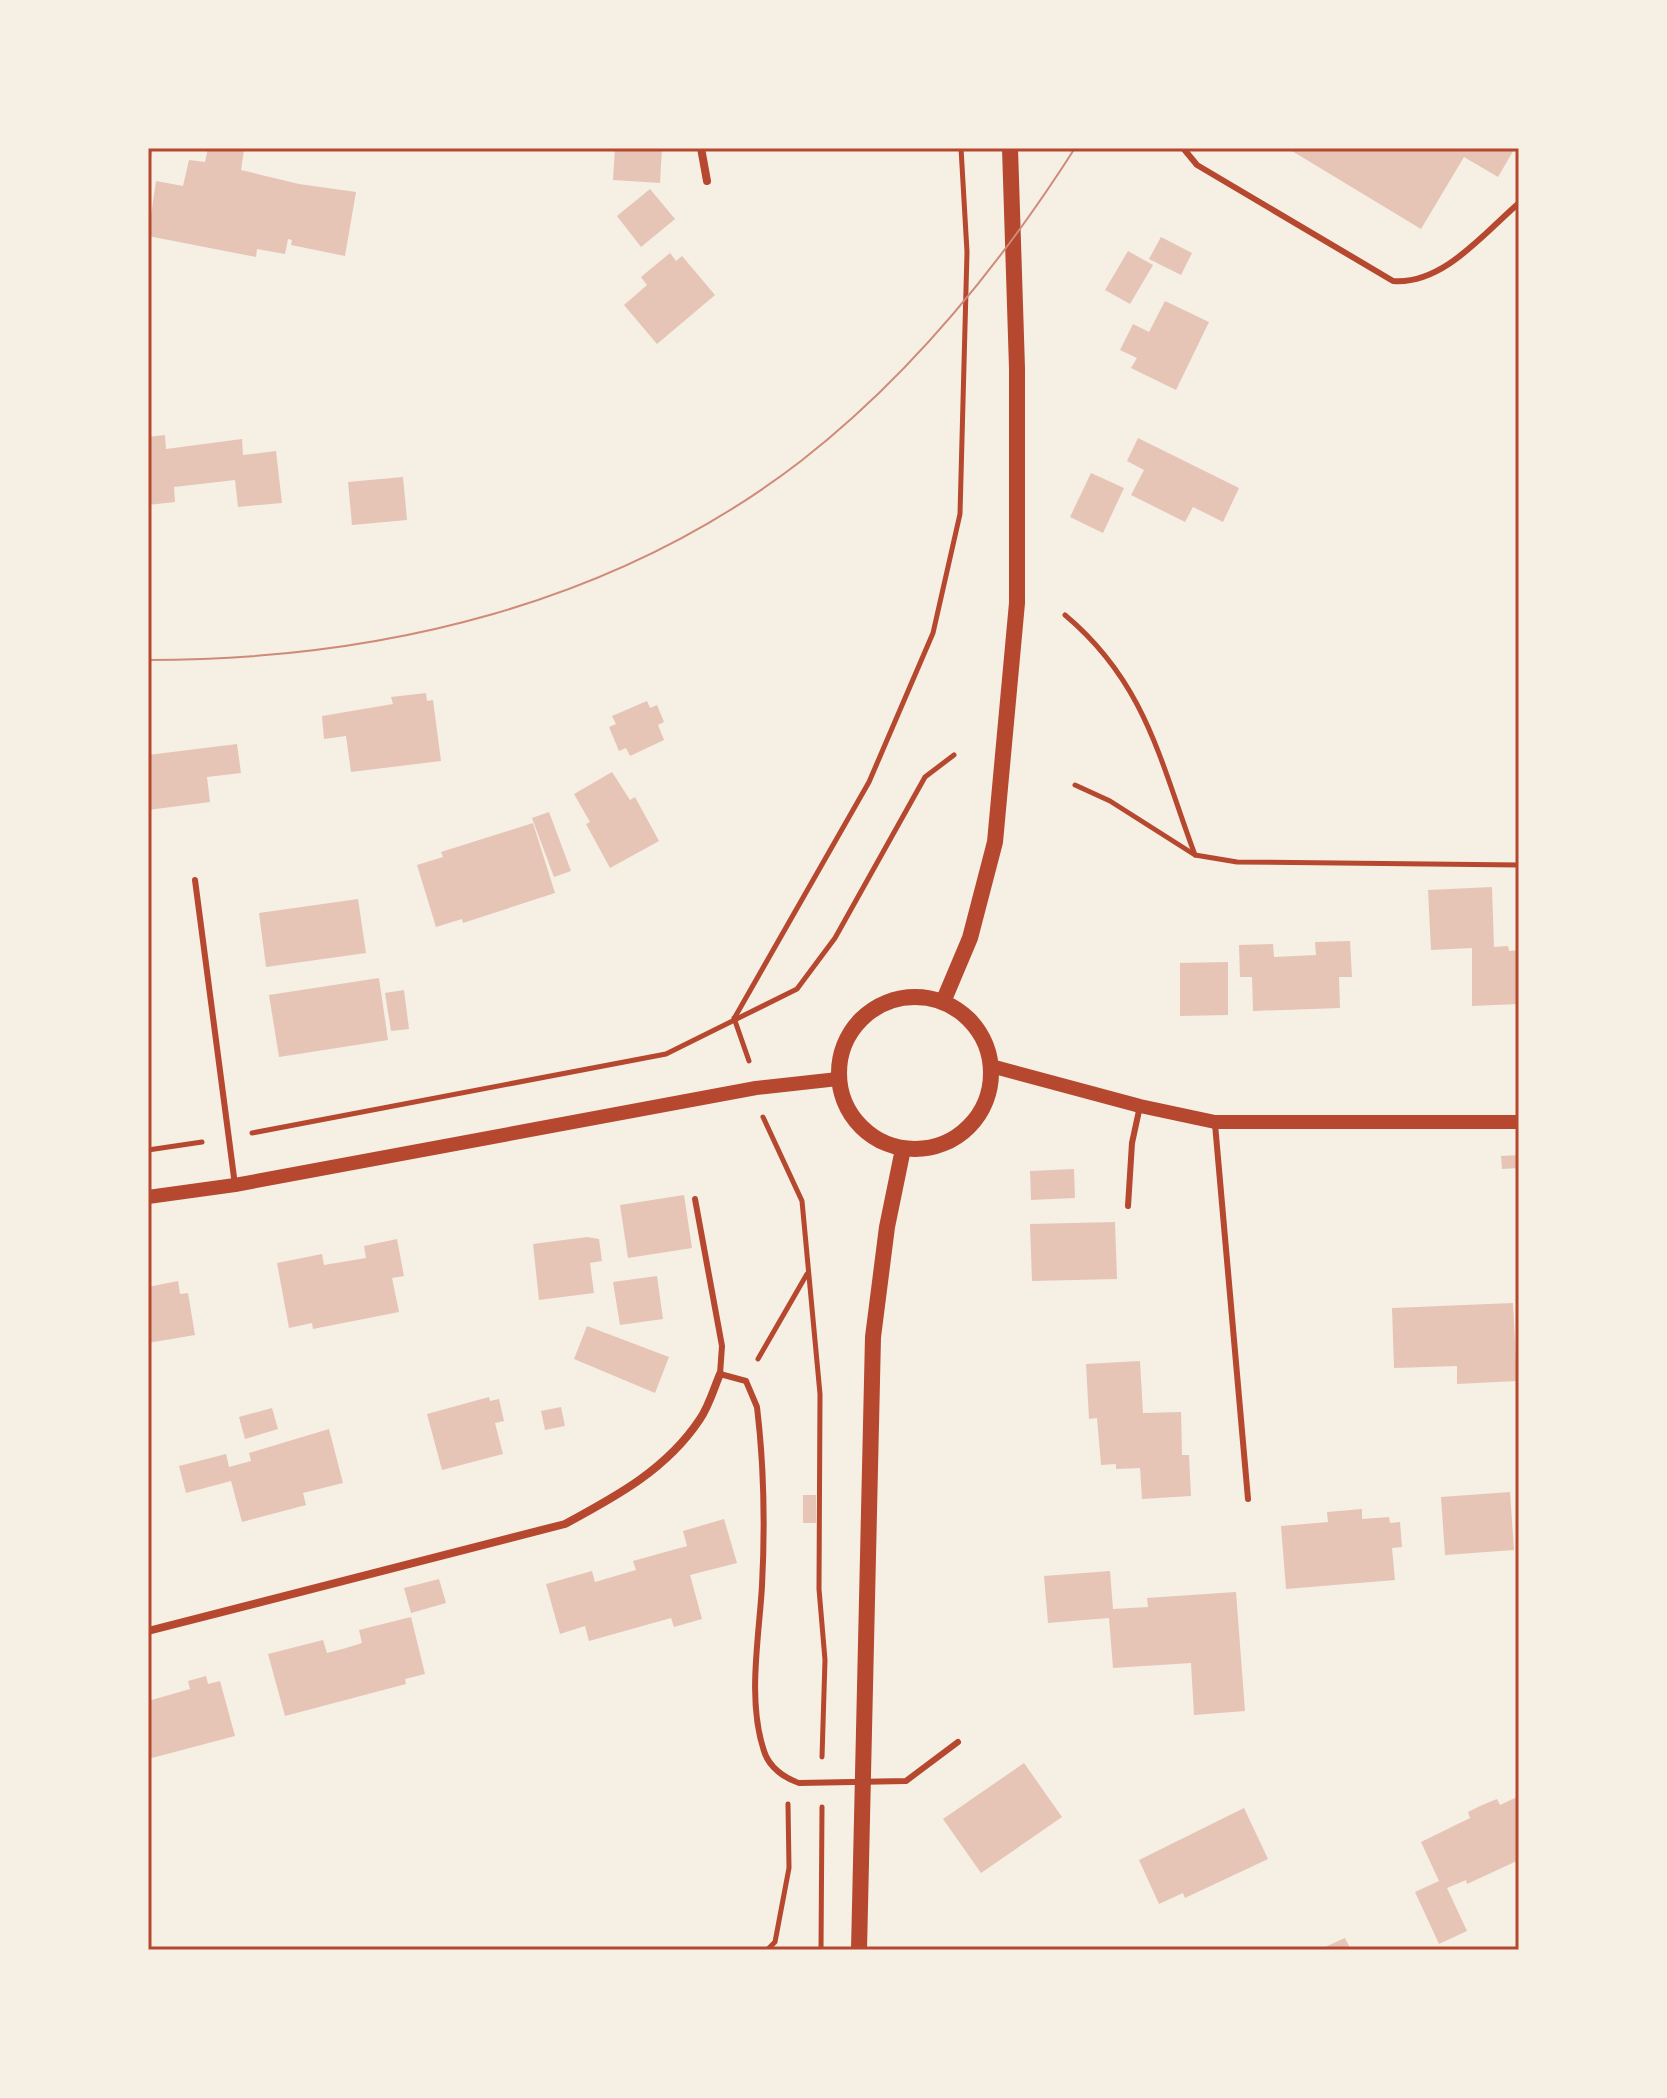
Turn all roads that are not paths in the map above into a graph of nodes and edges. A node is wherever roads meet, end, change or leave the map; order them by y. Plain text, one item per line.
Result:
1 (701, 148) edge
2 (1010, 148) edge
3 (1183, 148) edge
4 (707, 181) dead end
5 (1519, 203) edge
6 (195, 880) dead end
7 (943, 1002) junction
8 (991, 1066) junction
9 (838, 1079) junction
10 (1140, 1106) junction
11 (1215, 1122) junction
12 (1519, 1122) edge
13 (903, 1149) junction
14 (235, 1185) junction
15 (148, 1197) edge
16 (695, 1199) dead end
17 (1128, 1206) dead end
18 (720, 1374) junction
19 (1248, 1499) dead end
20 (148, 1631) edge
21 (958, 1742) dead end
22 (859, 1950) edge

1 - 4 street
2 - 7 main road
3 - 5 lane
6 - 14 lane
7 - 8 main road
7 - 9 main road
8 - 10 street
8 - 13 main road
9 - 13 main road
9 - 14 street
10 - 11 street
10 - 17 lane
11 - 12 street
11 - 19 lane
13 - 22 main road
14 - 15 street
16 - 18 lane
18 - 20 street
18 - 21 lane

